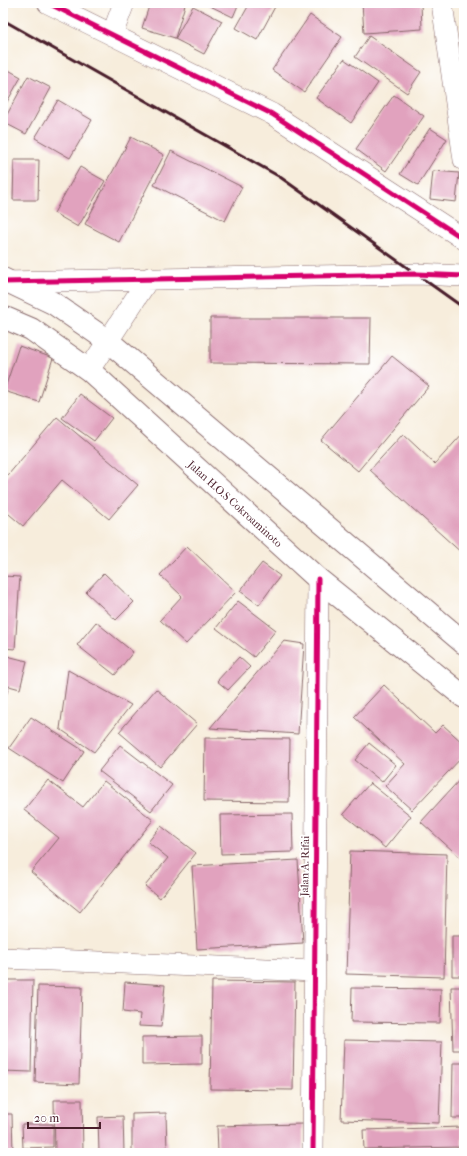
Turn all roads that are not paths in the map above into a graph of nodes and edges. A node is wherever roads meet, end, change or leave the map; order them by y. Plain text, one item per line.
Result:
1 (48, 3) edge
2 (124, 3) edge
3 (442, 3) edge
4 (112, 35) junction
5 (464, 160) edge
6 (464, 239) edge
7 (464, 276) edge
8 (149, 278) junction
9 (4, 280) edge
10 (3, 317) edge
11 (108, 340) junction
12 (89, 370) junction
13 (318, 579) junction
14 (464, 643) edge
15 (464, 697) edge
16 (3, 958) edge
17 (314, 971) junction
18 (313, 1153) edge

1 - 4 street
2 - 4 street
3 - 5 street
4 - 6 street
7 - 8 street
8 - 9 street
8 - 11 street
9 - 11 main road
10 - 12 main road, Jalan H.O.S Cokroaminoto
11 - 12 street
11 - 14 main road
12 - 13 main road, Jalan H.O.S Cokroaminoto
13 - 15 main road, Jalan H.O.S Cokroaminoto
13 - 17 street, Jalan A. Rifai
16 - 17 street
17 - 18 street, Jalan A. Rifai

